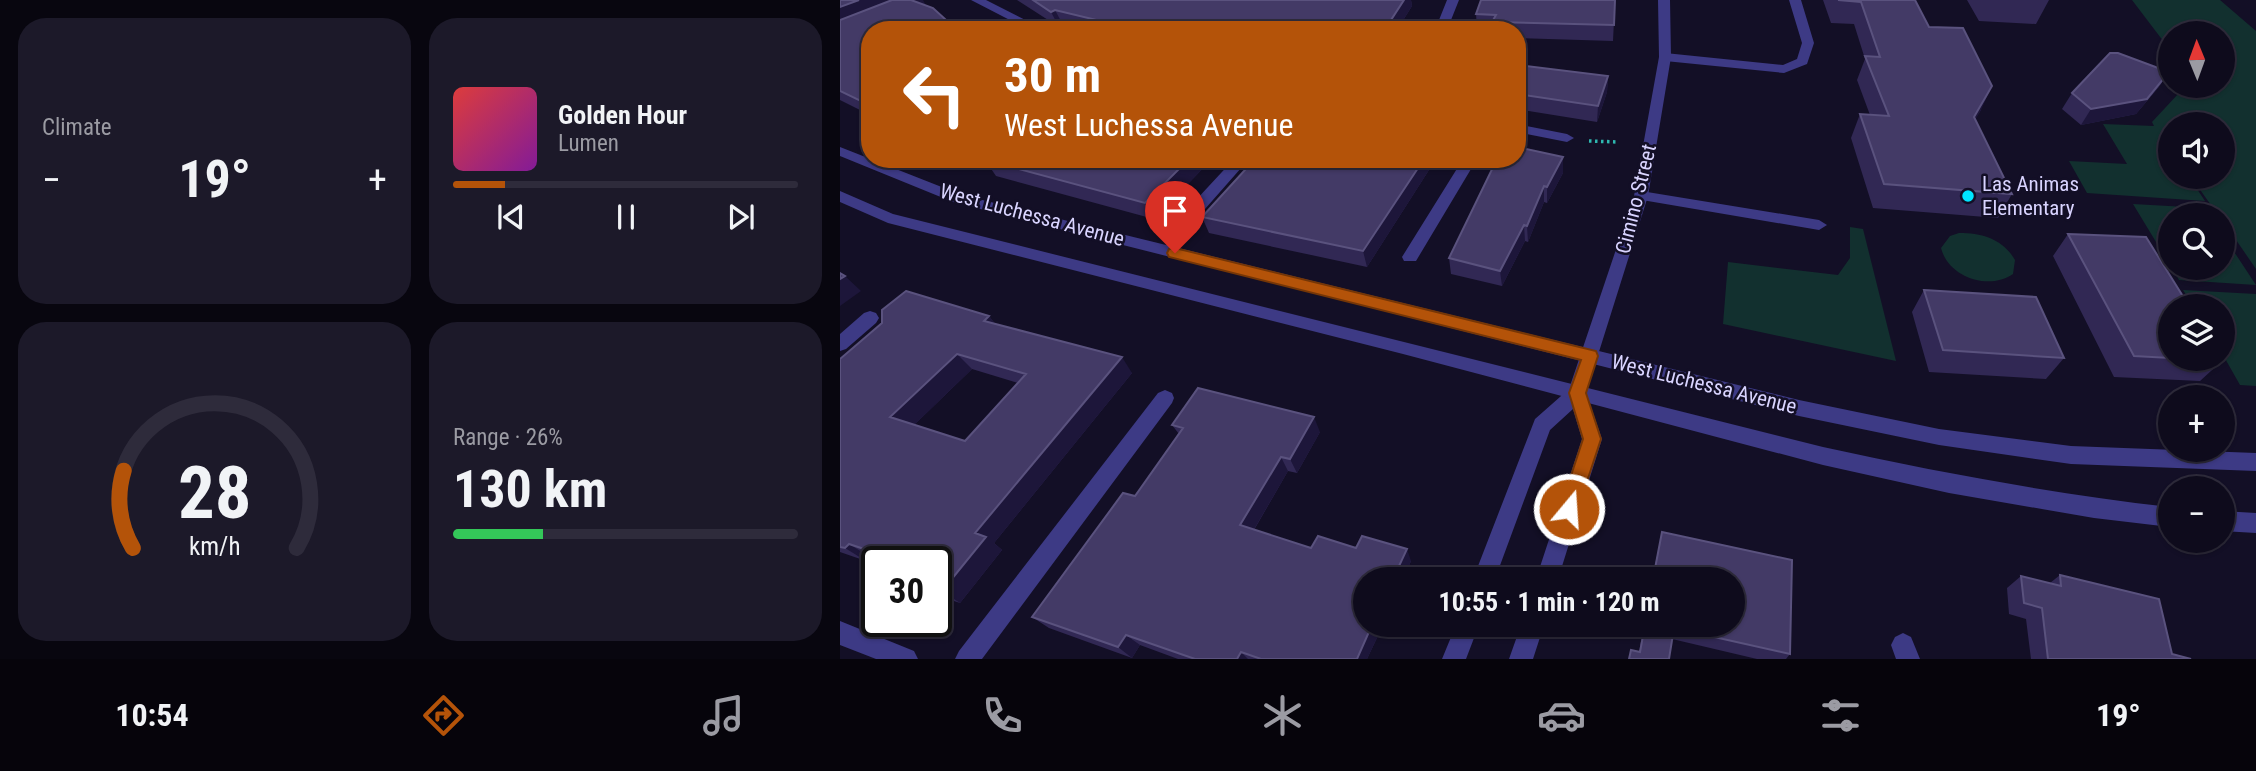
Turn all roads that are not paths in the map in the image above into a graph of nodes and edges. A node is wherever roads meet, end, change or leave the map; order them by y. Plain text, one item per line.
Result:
1 (977, 0) edge
2 (1453, 0) edge
3 (1664, 0) edge
4 (1795, 0) edge
5 (1020, 21) edge
6 (1445, 21) edge
7 (1665, 57) junction
8 (1526, 130) edge
9 (1567, 138) dead end
10 (840, 151) edge
11 (861, 160) edge
12 (882, 168) edge
13 (1234, 168) edge
14 (1464, 168) edge
15 (840, 196) edge
16 (1641, 196) junction
17 (1200, 205) dead end
18 (1818, 225) dead end
19 (1410, 257) dead end
20 (870, 318) dead end
21 (840, 344) edge
22 (1590, 356) junction
23 (1577, 393) junction
24 (1165, 398) dead end
25 (2256, 462) edge
26 (2158, 516) edge
27 (2235, 522) edge
28 (2256, 523) edge
29 (1489, 567) edge
30 (1551, 567) edge
31 (840, 633) edge
32 (1462, 637) edge
33 (1528, 637) edge
34 (906, 659) edge
35 (967, 659) edge
36 (1454, 659) edge
37 (1521, 659) edge

1 - 5 street
2 - 6 street
3 - 7 street, Cimino Street
4 - 7 street
7 - 16 street, Cimino Street
8 - 9 street
10 - 11 street, West Luchessa Avenue
12 - 22 street, West Luchessa Avenue
13 - 17 street
14 - 19 street
15 - 23 street, West Luchessa Avenue
16 - 18 street
16 - 22 street, Cimino Street
20 - 21 street
22 - 23 street, Cimino Street
22 - 25 street, West Luchessa Avenue
23 - 26 street, West Luchessa Avenue
23 - 29 street, Cimino Street
23 - 30 street
24 - 35 street
27 - 28 street
31 - 34 street
32 - 36 street
33 - 37 street

